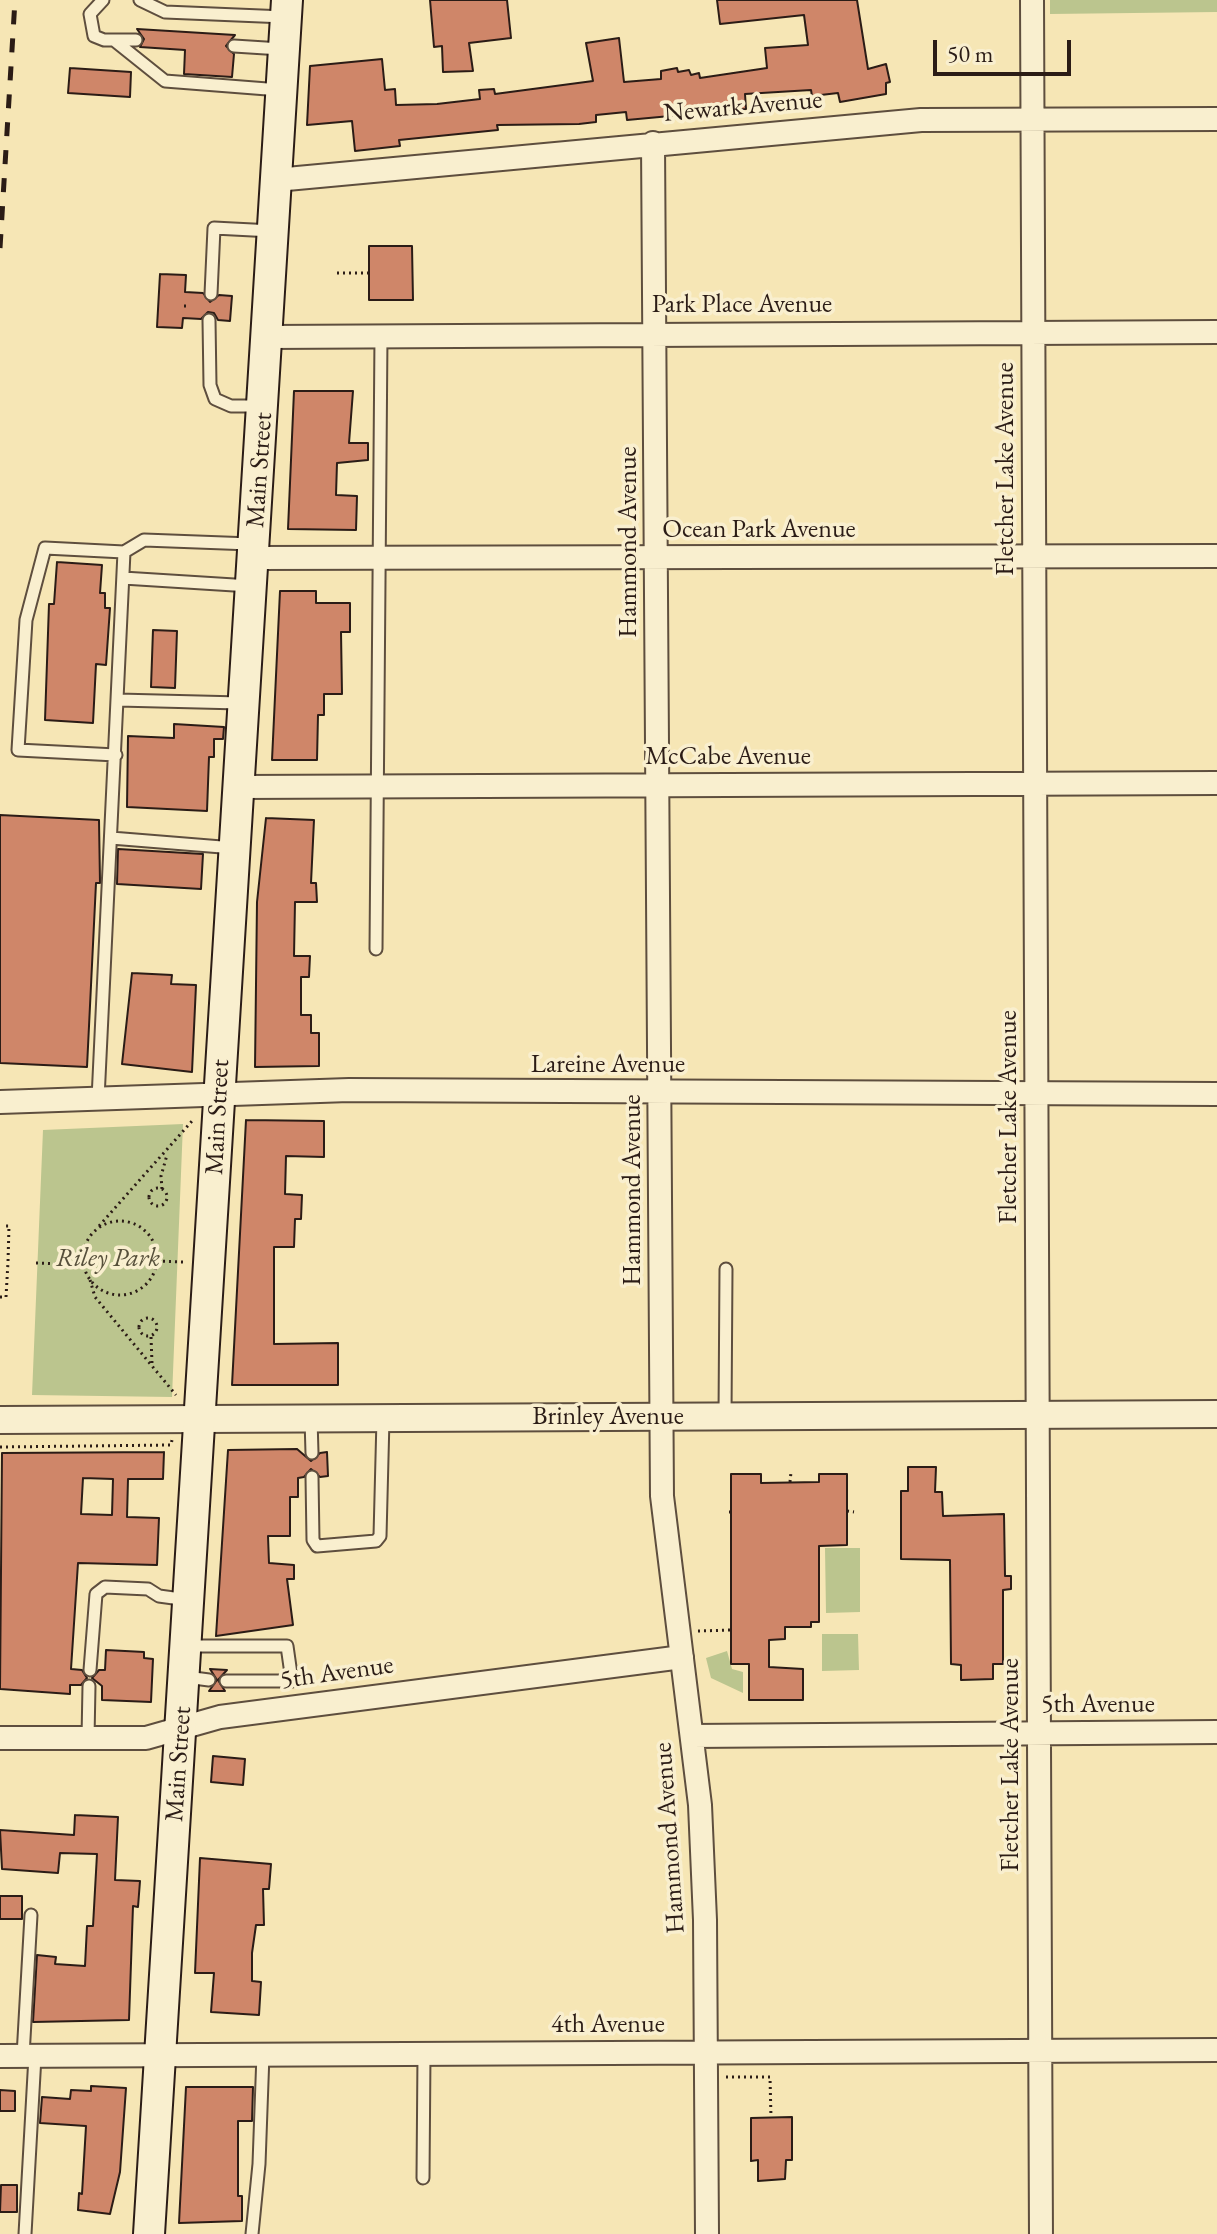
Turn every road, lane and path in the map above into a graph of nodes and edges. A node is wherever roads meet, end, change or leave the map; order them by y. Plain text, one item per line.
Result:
1 (103, 0) edge
2 (140, 0) edge
3 (1032, 0) edge
4 (286, 9) edge
5 (136, 40) dead end
6 (115, 41) junction
7 (234, 46) dead end
8 (284, 50) junction
9 (281, 90) junction
10 (1217, 119) edge
11 (1033, 120) junction
12 (653, 143) junction
13 (276, 180) junction
14 (273, 231) junction
15 (337, 273) dead end
16 (369, 273) dead end
17 (211, 294) dead end
18 (209, 320) dead end
19 (1217, 332) edge
20 (1034, 333) junction
21 (656, 334) junction
22 (381, 335) junction
23 (268, 337) junction
24 (264, 406) junction
25 (124, 552) junction
26 (1217, 556) edge
27 (1034, 557) junction
28 (657, 558) junction
29 (379, 559) junction
30 (254, 563) junction
31 (123, 578) junction
32 (118, 700) junction
33 (245, 704) junction
34 (116, 755) junction
35 (1217, 783) edge
36 (1034, 784) junction
37 (658, 785) junction
38 (377, 786) junction
39 (239, 787) junction
40 (111, 838) junction
41 (236, 848) junction
42 (376, 949) dead end
43 (1036, 1092) junction
44 (660, 1093) junction
45 (1217, 1094) edge
46 (219, 1095) junction
47 (98, 1099) junction
48 (0, 1102) edge
49 (193, 1119) dead end
50 (168, 1152) junction
51 (162, 1189) junction
52 (3, 1226) dead end
53 (97, 1228) junction
54 (157, 1261) junction
55 (184, 1262) dead end
56 (36, 1263) dead end
57 (83, 1265) junction
58 (726, 1269) dead end
59 (90, 1280) junction
60 (0, 1297) edge
61 (151, 1337) junction
62 (153, 1367) junction
63 (176, 1396) dead end
64 (1217, 1414) edge
65 (1039, 1415) junction
66 (725, 1416) junction
67 (662, 1417) junction
68 (199, 1419) junction
69 (311, 1419) junction
70 (383, 1419) junction
71 (0, 1420) edge
72 (173, 1436) dead end
73 (0, 1447) edge
74 (312, 1453) dead end
75 (791, 1472) dead end
76 (312, 1477) dead end
77 (790, 1482) dead end
78 (847, 1511) dead end
79 (854, 1512) dead end
80 (188, 1600) junction
81 (691, 1627) dead end
82 (731, 1630) dead end
83 (682, 1657) junction
84 (193, 1667) junction
85 (90, 1670) dead end
86 (226, 1681) dead end
87 (89, 1686) dead end
88 (181, 1728) junction
89 (1217, 1732) edge
90 (1039, 1733) junction
91 (692, 1736) junction
92 (0, 1738) edge
93 (88, 1738) junction
94 (31, 1915) dead end
95 (1217, 2050) edge
96 (1040, 2051) junction
97 (706, 2052) junction
98 (263, 2054) junction
99 (424, 2054) junction
100 (161, 2055) junction
101 (0, 2056) edge
102 (29, 2056) junction
103 (706, 2077) junction
104 (771, 2118) dead end
105 (423, 2178) dead end
106 (25, 2234) edge
107 (149, 2234) edge
108 (252, 2234) edge
109 (707, 2234) edge
110 (1041, 2234) edge

1 - 6 lane
2 - 4 lane
3 - 11 street, Fletcher Lake Avenue
4 - 8 main road, Main Street
5 - 6 lane
6 - 9 lane
7 - 8 lane
8 - 9 main road, Main Street
9 - 13 main road, Main Street
10 - 11 street, Newark Avenue
11 - 12 street, Newark Avenue
11 - 20 street, Fletcher Lake Avenue
12 - 13 street, Newark Avenue
12 - 21 street, Hammond Avenue
13 - 14 main road, Main Street
14 - 17 lane
14 - 23 main road, Main Street
15 - 16 path
18 - 24 lane
19 - 20 street, Park Place Avenue
20 - 21 street, Park Place Avenue
20 - 27 street, Fletcher Lake Avenue
21 - 22 street, Park Place Avenue
21 - 28 street, Hammond Avenue
22 - 23 street, Park Place Avenue
22 - 29 lane
23 - 24 main road, Main Street
24 - 30 main road, Main Street
25 - 30 lane
25 - 31 lane
25 - 34 lane
26 - 27 street, Ocean Park Avenue
27 - 28 street, Ocean Park Avenue
27 - 36 street, Fletcher Lake Avenue
28 - 29 street, Ocean Park Avenue
28 - 37 street, Hammond Avenue
29 - 30 street, Ocean Park Avenue
29 - 38 lane
30 - 31 lane
30 - 33 main road, Main Street
31 - 32 lane
32 - 33 lane
32 - 34 lane
33 - 39 main road, Main Street
34 - 40 lane
35 - 36 street, McCabe Avenue
36 - 37 street, McCabe Avenue
36 - 43 street, Fletcher Lake Avenue
37 - 38 street, McCabe Avenue
37 - 44 street, Hammond Avenue
38 - 39 street, McCabe Avenue
38 - 42 lane
39 - 41 main road, Main Street
40 - 41 lane
40 - 47 lane
41 - 46 main road, Main Street
43 - 44 street, Lareine Avenue
43 - 45 street, Lareine Avenue
43 - 65 street, Fletcher Lake Avenue
44 - 46 street, Lareine Avenue
44 - 67 street, Hammond Avenue
46 - 47 street, Lareine Avenue
46 - 68 main road, Main Street
47 - 48 street, Lareine Avenue
49 - 50 path
50 - 51 path
50 - 53 path
51 - 51 path
52 - 60 path
53 - 54 path
53 - 57 path
54 - 55 path
54 - 59 path
56 - 57 path
57 - 59 path
58 - 66 lane
59 - 62 path
61 - 61 path
61 - 62 path
62 - 63 path
64 - 65 street, Brinley Avenue
65 - 66 street, Brinley Avenue
65 - 90 street, Fletcher Lake Avenue
66 - 67 street, Brinley Avenue
67 - 70 street, Brinley Avenue
67 - 83 street, Hammond Avenue
68 - 69 street, Brinley Avenue
68 - 71 street, Brinley Avenue
68 - 80 main road, Main Street
69 - 70 street, Brinley Avenue
69 - 74 lane
70 - 76 lane
72 - 73 path
75 - 77 path
78 - 79 path
80 - 84 main road, Main Street
80 - 85 lane
81 - 82 path
83 - 88 street, 5th Avenue
83 - 91 street, Hammond Avenue
84 - 86 lane
84 - 88 main road, Main Street
87 - 93 lane
88 - 93 street, 5th Avenue
88 - 100 main road, Main Street
89 - 90 street, 5th Avenue
90 - 91 street, 5th Avenue
90 - 96 street, Fletcher Lake Avenue
91 - 97 street, Hammond Avenue
92 - 93 street, 5th Avenue
94 - 102 lane
95 - 96 street, 4th Avenue
96 - 97 street, 4th Avenue
96 - 110 street, Fletcher Lake Avenue
97 - 99 street, 4th Avenue
97 - 103 street, Hammond Avenue
98 - 99 street, 4th Avenue
98 - 100 street, 4th Avenue
98 - 108 lane
99 - 105 lane
100 - 102 street, 4th Avenue
100 - 107 main road, Main Street
101 - 102 street, 4th Avenue
102 - 106 lane
103 - 104 path
103 - 109 street, Hammond Avenue

